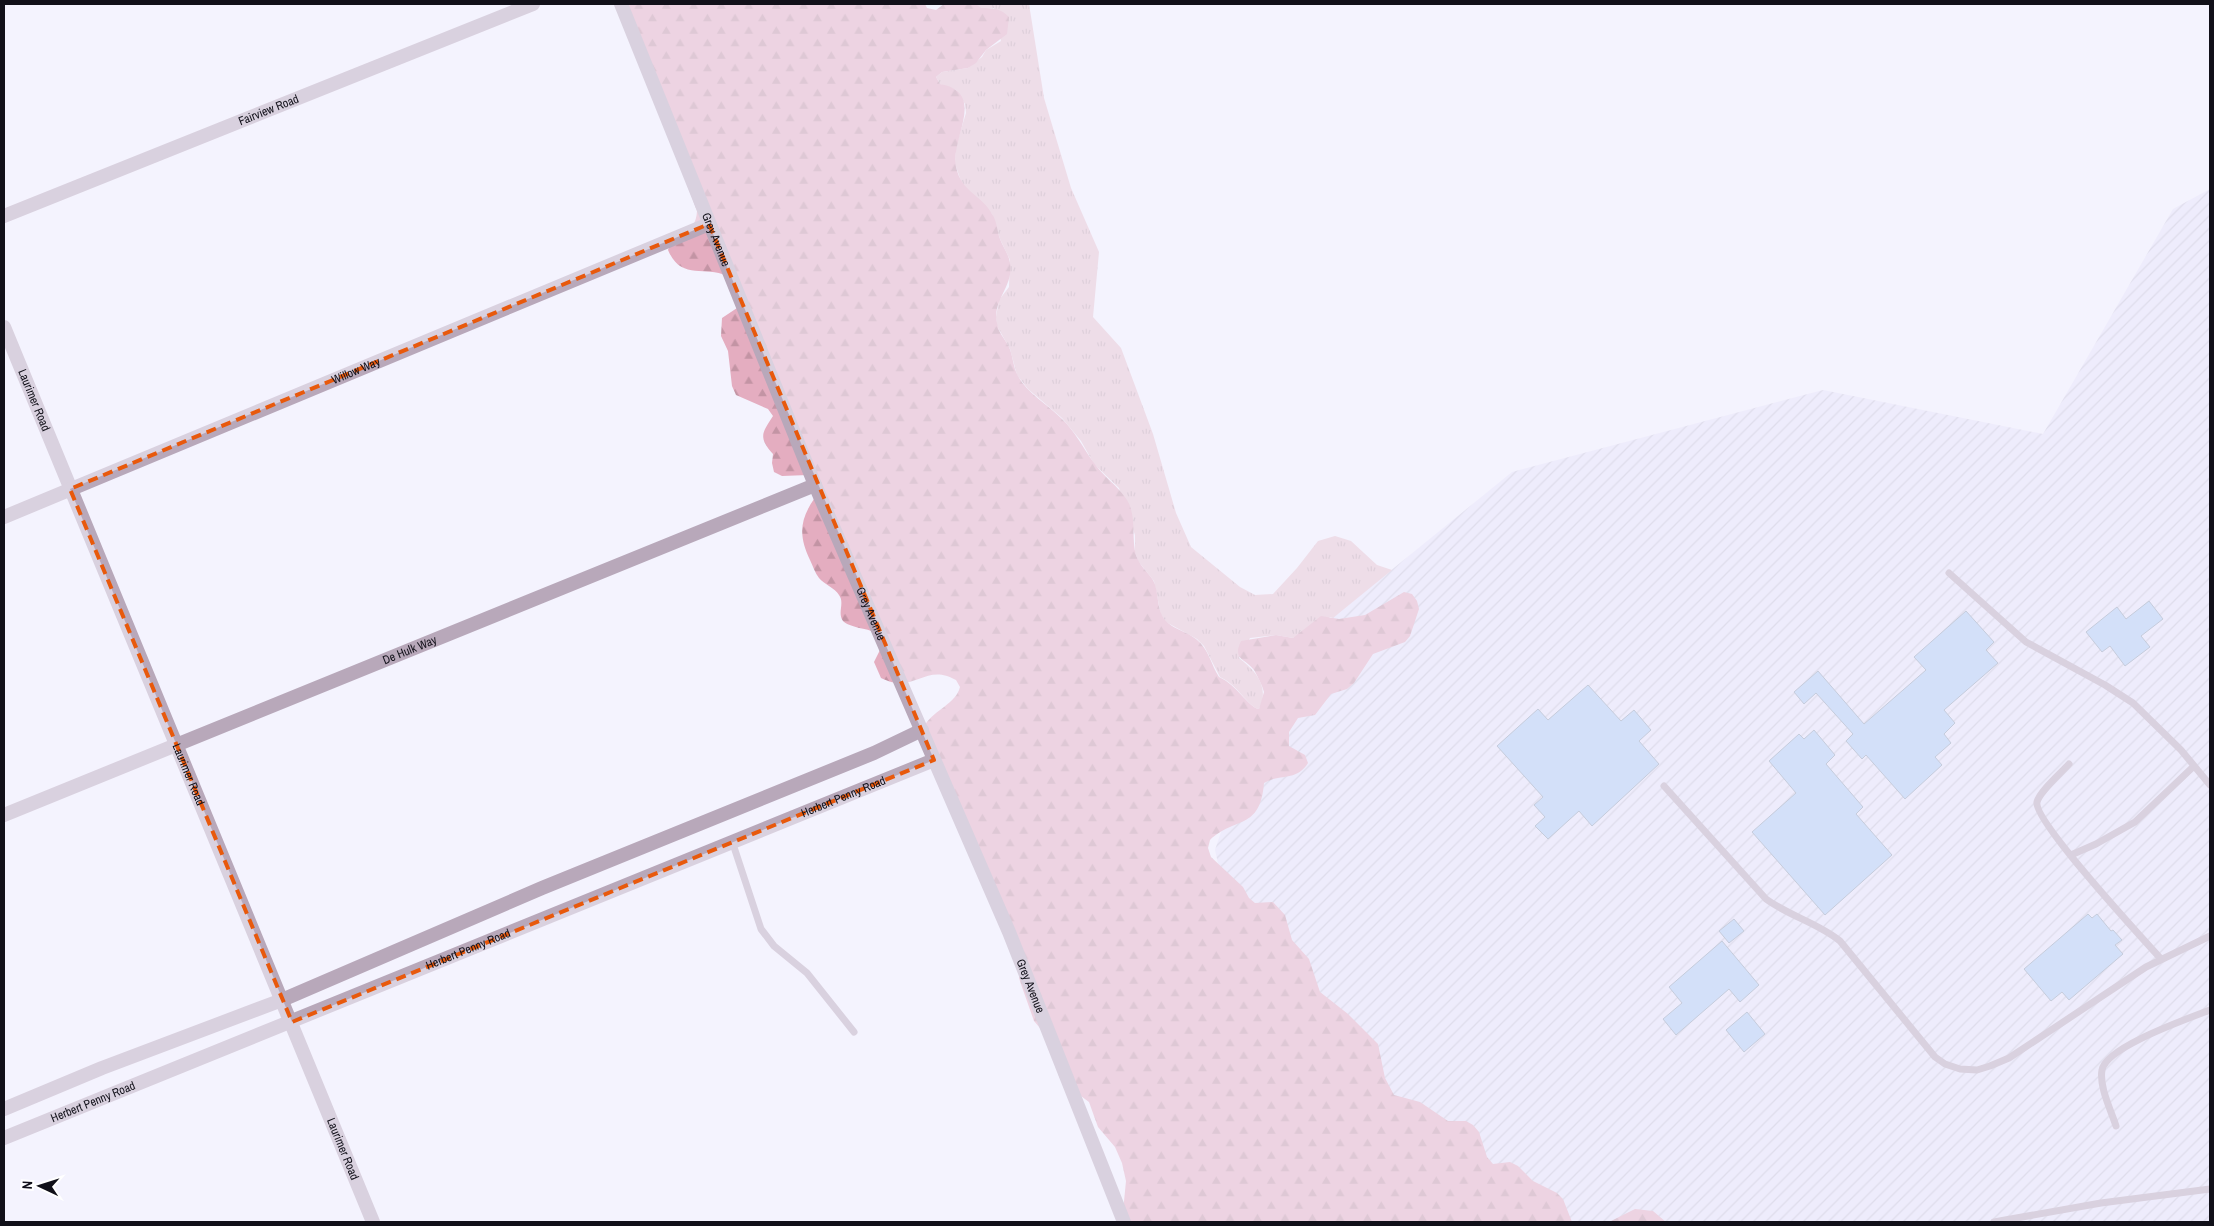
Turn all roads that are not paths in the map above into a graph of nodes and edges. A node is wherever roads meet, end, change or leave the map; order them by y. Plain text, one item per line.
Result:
1 (533, 4) edge
2 (621, 4) edge
3 (4, 216) edge
4 (708, 224) junction
5 (4, 327) edge
6 (816, 485) junction
7 (70, 489) junction
8 (4, 517) edge
9 (1949, 573) dead end
10 (922, 730) junction
11 (175, 745) junction
12 (934, 760) junction
13 (2069, 764) dead end
14 (2194, 766) junction
15 (2210, 785) edge
16 (1664, 786) dead end
17 (4, 815) edge
18 (731, 841) junction
19 (2071, 855) junction
20 (2210, 936) edge
21 (2162, 959) junction
22 (282, 1000) junction
23 (2210, 1010) edge
24 (292, 1022) junction
25 (854, 1032) dead end
26 (4, 1109) edge
27 (2116, 1126) dead end
28 (4, 1138) edge
29 (2210, 1189) edge
30 (373, 1222) edge
31 (1124, 1222) edge
32 (1994, 1222) edge

1 - 3 street, Fairview Road
2 - 4 street, Grey Avenue
4 - 6 street, Grey Avenue
4 - 7 street, Willow Way
5 - 7 street, Laurimer Road
6 - 10 street, Grey Avenue
6 - 11 street, De Hulk Way
7 - 8 street, Willow Way
7 - 11 street, Laurimer Road
9 - 14 lane
10 - 12 street, Grey Avenue
10 - 22 street
11 - 17 street, De Hulk Way
11 - 22 street, Laurimer Road
12 - 18 street, Herbert Penny Road
12 - 31 street, Grey Avenue
13 - 19 lane
14 - 15 lane
14 - 19 lane
16 - 21 lane
18 - 24 street, Herbert Penny Road
18 - 25 lane
19 - 21 lane
20 - 21 lane
22 - 24 street, Laurimer Road
22 - 26 street
23 - 27 lane
24 - 28 street, Herbert Penny Road
24 - 30 street, Laurimer Road
29 - 32 lane

